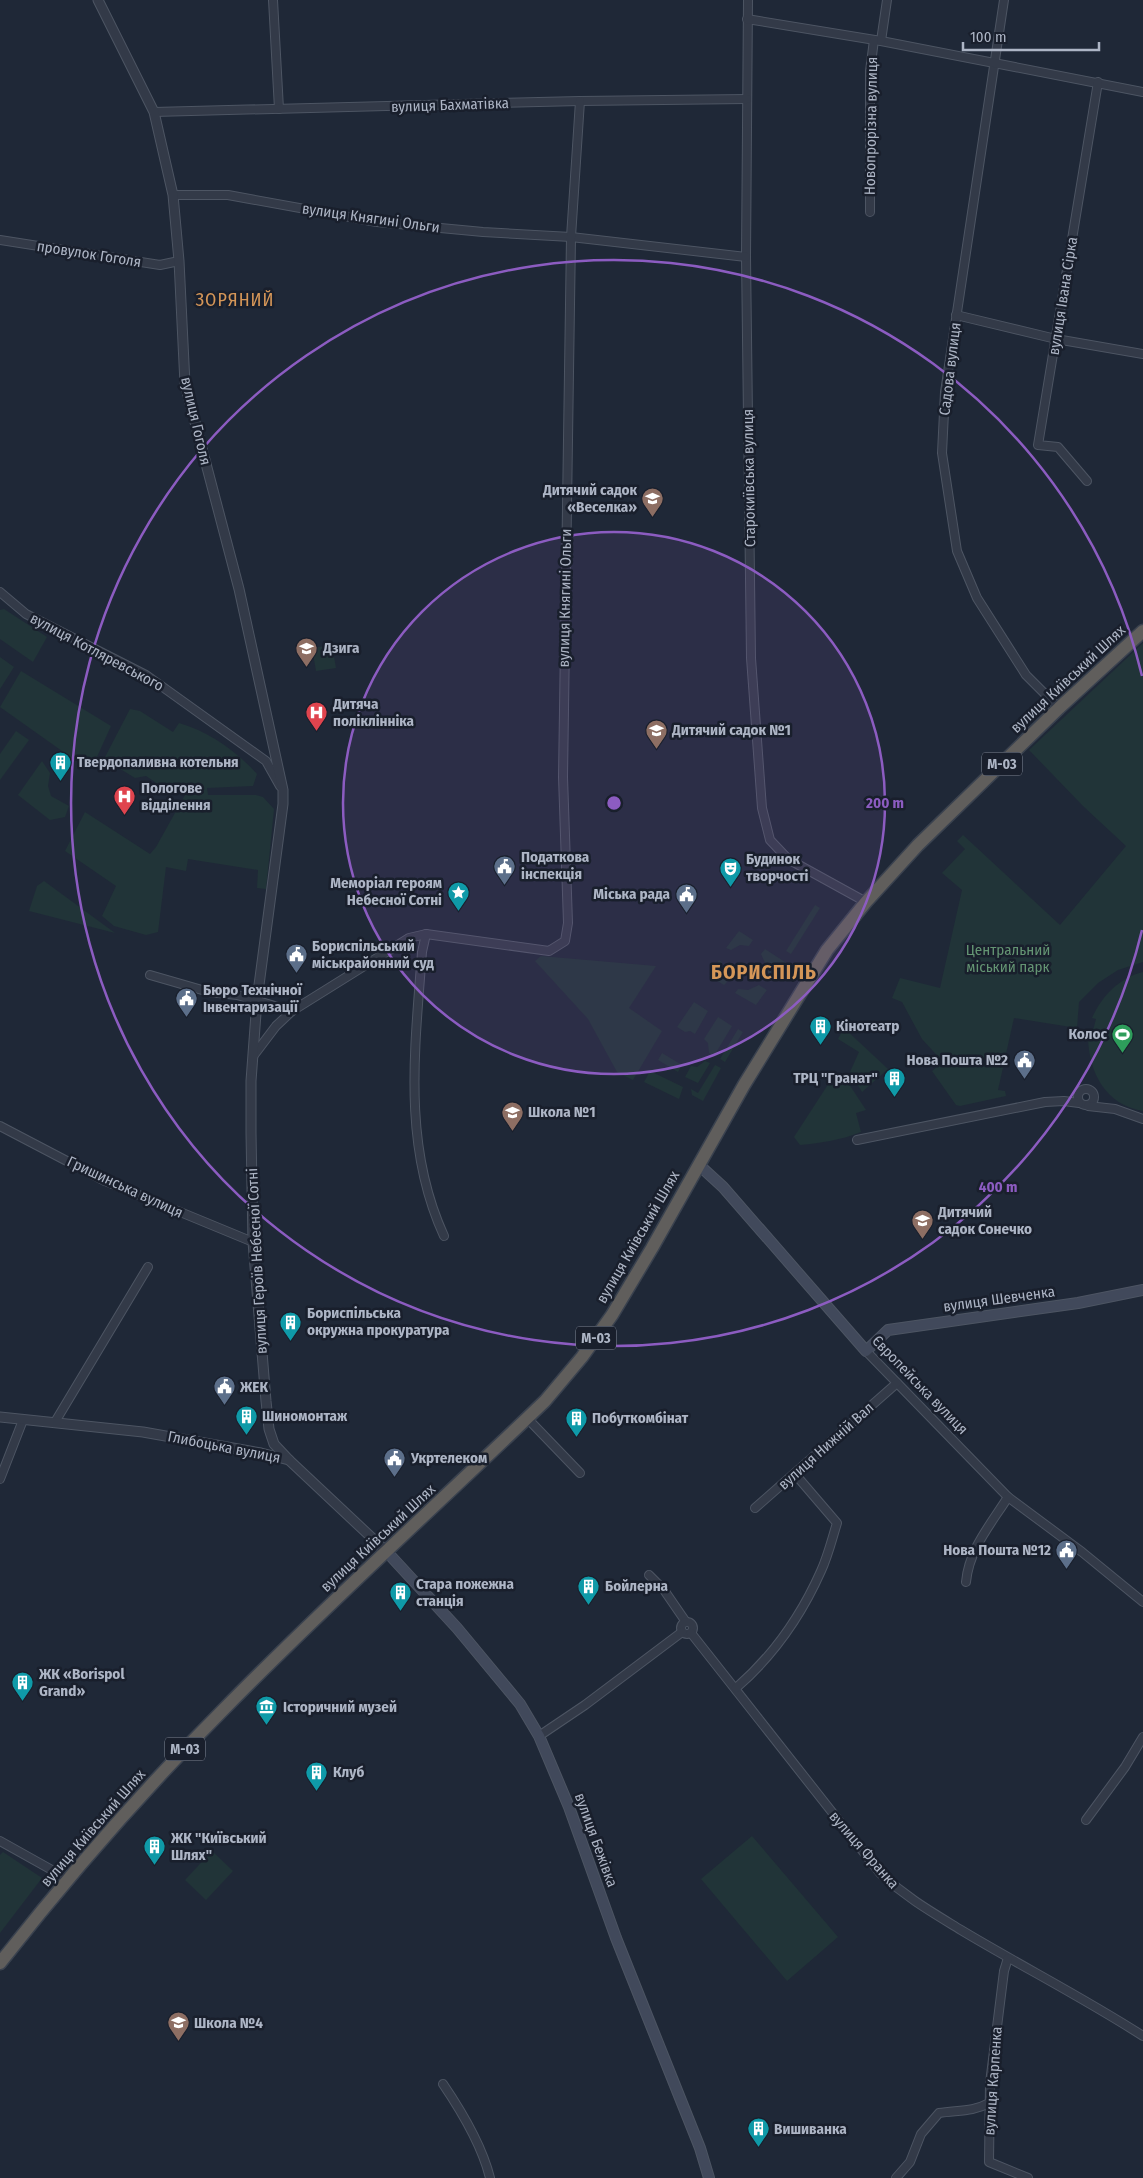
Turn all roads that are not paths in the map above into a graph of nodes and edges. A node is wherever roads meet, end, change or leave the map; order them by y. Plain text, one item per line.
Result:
1 (98, 0) edge
2 (273, 0) edge
3 (748, 0) edge
4 (887, 0) edge
5 (1004, 0) edge
6 (747, 19) junction
7 (877, 40) junction
8 (994, 62) junction
9 (1098, 82) junction
10 (1143, 92) edge
11 (746, 99) junction
12 (580, 101) junction
13 (279, 109) junction
14 (154, 112) junction
15 (173, 195) junction
16 (870, 212) dead end
17 (571, 237) junction
18 (0, 240) edge
19 (746, 257) junction
20 (179, 261) junction
21 (956, 315) junction
22 (1056, 338) junction
23 (1143, 354) edge
24 (1087, 481) dead end
25 (0, 592) edge
26 (1143, 631) edge
27 (1059, 708) junction
28 (283, 790) junction
29 (866, 902) junction
30 (426, 934) junction
31 (150, 975) dead end
32 (257, 1000) junction
33 (292, 1011) junction
34 (254, 1055) junction
35 (1093, 1093) junction
36 (1078, 1098) junction
37 (1088, 1106) junction
38 (1115, 1109) junction
39 (1143, 1120) edge
40 (0, 1126) edge
41 (856, 1140) dead end
42 (699, 1164) junction
43 (444, 1236) dead end
44 (253, 1242) junction
45 (148, 1267) dead end
46 (1143, 1290) edge
47 (866, 1351) junction
48 (897, 1383) junction
49 (0, 1416) edge
50 (527, 1418) junction
51 (23, 1420) junction
52 (55, 1422) junction
53 (289, 1460) junction
54 (580, 1473) dead end
55 (795, 1474) junction
56 (0, 1479) edge
57 (1008, 1497) junction
58 (755, 1508) dead end
59 (388, 1552) junction
60 (649, 1575) dead end
61 (966, 1582) dead end
62 (1143, 1602) edge
63 (686, 1622) junction
64 (682, 1632) junction
65 (691, 1633) junction
66 (736, 1688) junction
67 (539, 1736) junction
68 (1143, 1737) edge
69 (1086, 1820) dead end
70 (0, 1841) edge
71 (68, 1879) junction
72 (1008, 1958) junction
73 (0, 1963) edge
74 (1143, 2036) edge
75 (443, 2084) dead end
76 (989, 2103) junction
77 (490, 2178) edge
78 (709, 2178) edge
79 (896, 2178) edge
80 (1028, 2178) edge

1 - 14 street, вулиця Гоголя
2 - 13 street
3 - 6 street, Старокиївська вулиця
4 - 7 street
5 - 8 street, Садова вулиця
6 - 7 street, Новопрорізна вулиця
6 - 11 street, Старокиївська вулиця
7 - 8 street, Новопрорізна вулиця
7 - 16 street, Новопрорізна вулиця
8 - 9 street, Новопрорізна вулиця
8 - 21 street, Садова вулиця
9 - 10 street, Новопрорізна вулиця
9 - 22 street, вулиця Івана Сірка
11 - 12 street, вулиця Бахматівка
11 - 19 street, Старокиївська вулиця
12 - 13 street, вулиця Бахматівка
12 - 17 street
13 - 14 street, вулиця Бахматівка
14 - 15 street, вулиця Гоголя
15 - 17 street, вулиця Княгині Ольги
15 - 20 street, вулиця Гоголя
17 - 19 street, вулиця Княгині Ольги
17 - 30 street, вулиця Княгині Ольги
18 - 20 street, провулок Гоголя
19 - 29 street, Старокиївська вулиця
20 - 28 street, вулиця Гоголя
21 - 22 street
21 - 27 street, Садова вулиця
22 - 23 street
22 - 24 street, вулиця Івана Сірка
25 - 28 street, вулиця Котляревського
26 - 27 highway, вулиця Київський Шлях / М-03
27 - 29 highway, вулиця Київський Шлях / М-03
28 - 32 street, вулиця Героїв Небесної Сотні
29 - 42 highway, вулиця Київський Шлях / М-03
30 - 33 street
30 - 43 street
31 - 32 street
32 - 33 street
32 - 34 street, вулиця Героїв Небесної Сотні
33 - 34 street
34 - 44 street, вулиця Героїв Небесної Сотні
35 - 36 street
35 - 37 street
35 - 38 street
36 - 37 street
36 - 41 street
37 - 38 street
38 - 39 street
40 - 44 street, Гришинська вулиця
42 - 47 main road, Європейська вулиця
42 - 50 highway, вулиця Київський Шлях / М-03
44 - 53 street, вулиця Героїв Небесної Сотні
45 - 52 street
46 - 47 main road, вулиця Шевченка
47 - 48 street, Європейська вулиця
48 - 55 street, вулиця Нижній Вал
48 - 57 street, Європейська вулиця
49 - 51 street, Глибоцька вулиця
50 - 54 street
50 - 59 highway, вулиця Київський Шлях / М-03
51 - 52 street, Глибоцька вулиця
51 - 56 street
52 - 53 street, Глибоцька вулиця
53 - 59 street, Глибоцька вулиця
55 - 58 street, вулиця Нижній Вал
55 - 66 street
57 - 61 street
57 - 62 street, Європейська вулиця
59 - 67 main road, вулиця Бежівка
59 - 71 highway, вулиця Київський Шлях / М-03
60 - 63 street
63 - 64 street
63 - 65 street
64 - 65 street
64 - 67 street
65 - 66 street, вулиця Франка
66 - 72 street, вулиця Франка
67 - 78 main road, вулиця Бежівка
68 - 69 street
70 - 71 street
71 - 73 highway, вулиця Київський Шлях / М-03
72 - 74 street, вулиця Франка
72 - 76 street, вулиця Карпенка
75 - 77 street
76 - 79 street
76 - 80 street, вулиця Карпенка

